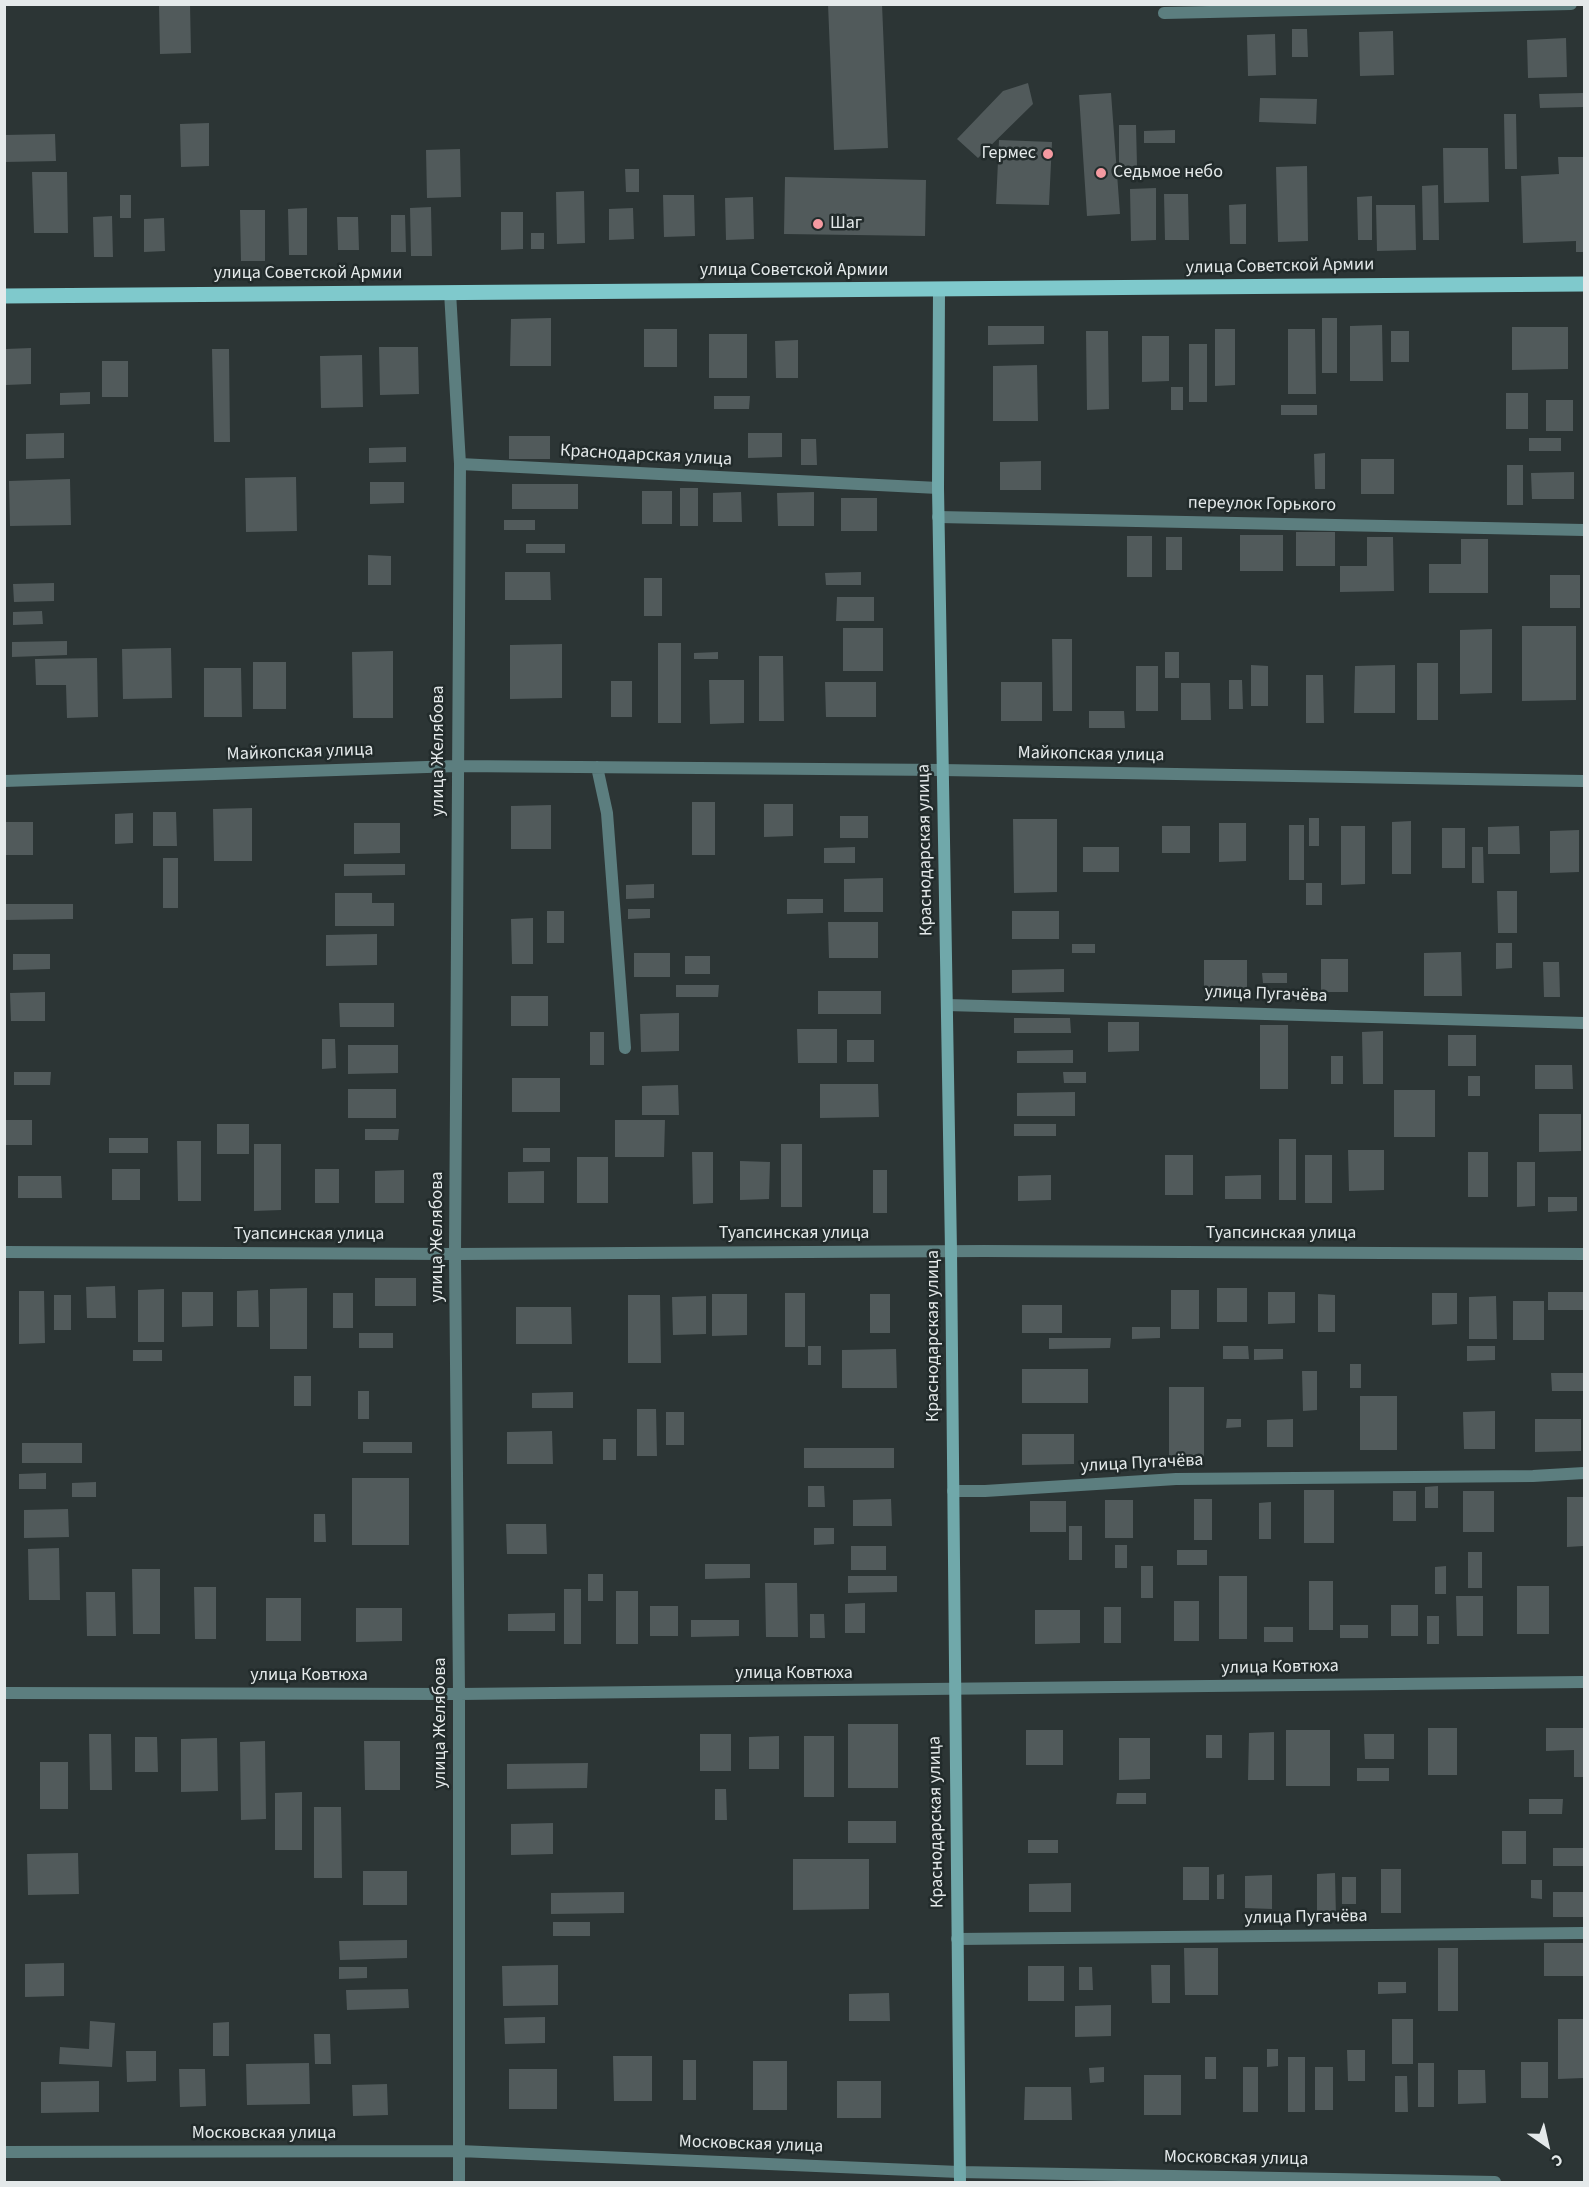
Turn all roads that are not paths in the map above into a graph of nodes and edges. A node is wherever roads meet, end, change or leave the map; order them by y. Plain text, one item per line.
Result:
1 (1571, 4) edge
2 (1164, 13) dead end
3 (1584, 284) edge
4 (939, 290) junction
5 (450, 292) junction
6 (4, 296) edge
7 (460, 464) junction
8 (938, 488) junction
9 (938, 517) junction
10 (1584, 530) edge
11 (457, 766) junction
12 (597, 767) junction
13 (942, 770) junction
14 (1584, 780) edge
15 (4, 781) edge
16 (947, 1005) junction
17 (1584, 1023) edge
18 (625, 1048) dead end
19 (951, 1251) junction
20 (4, 1252) edge
21 (455, 1254) junction
22 (1584, 1254) edge
23 (1584, 1473) edge
24 (953, 1491) junction
25 (1584, 1682) edge
26 (954, 1690) junction
27 (4, 1693) edge
28 (459, 1694) junction
29 (1584, 1933) edge
30 (957, 1939) junction
31 (459, 2151) junction
32 (4, 2152) edge
33 (960, 2177) edge
34 (459, 2182) edge
35 (1495, 2182) edge

1 - 2 street
3 - 4 main road, улица Советской Армии
4 - 5 main road, улица Советской Армии
4 - 8 main road, Краснодарская улица
5 - 6 main road, улица Советской Армии
5 - 7 street, улица Желябова
7 - 8 street, Краснодарская улица
7 - 11 street, улица Желябова
8 - 9 main road, Краснодарская улица
9 - 10 street, переулок Горького
9 - 13 main road, Краснодарская улица
11 - 12 street, Майкопская улица
11 - 15 street, Майкопская улица
11 - 21 street, улица Желябова
12 - 13 street, Майкопская улица
12 - 18 street
13 - 14 street, Майкопская улица
13 - 16 main road, Краснодарская улица
16 - 17 street, улица Пугачёва
16 - 19 main road, Краснодарская улица
19 - 21 street, Туапсинская улица
19 - 22 street, Туапсинская улица
19 - 24 main road, Краснодарская улица
20 - 21 street, Туапсинская улица
21 - 28 street, улица Желябова
23 - 24 street, улица Пугачёва
24 - 26 main road, Краснодарская улица
25 - 26 street, улица Ковтюха
26 - 28 street, улица Ковтюха
26 - 30 main road, Краснодарская улица
27 - 28 street, улица Ковтюха
28 - 31 street, улица Желябова
29 - 30 street, улица Пугачёва
30 - 33 main road, Краснодарская улица
31 - 32 street, Московская улица
31 - 33 street, Московская улица
31 - 34 street, улица Желябова
33 - 35 street, Московская улица

